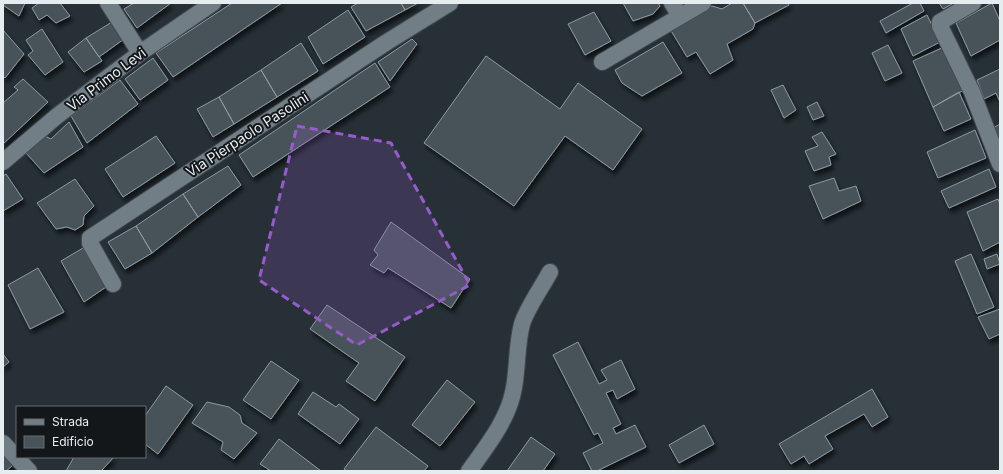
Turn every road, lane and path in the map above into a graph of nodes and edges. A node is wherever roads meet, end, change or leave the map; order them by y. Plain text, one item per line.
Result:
1 (108, 3) edge
2 (213, 3) edge
3 (450, 3) edge
4 (703, 3) edge
5 (973, 3) edge
6 (676, 10) edge
7 (140, 53) junction
8 (602, 62) dead end
9 (3, 162) edge
10 (1000, 164) edge
11 (550, 272) dead end
12 (113, 284) dead end
13 (3, 444) edge
14 (28, 471) edge
15 (469, 471) edge

1 - 7 street
2 - 7 street, Via Primo Levi
3 - 12 street, Via Pierpaolo Pasolini
4 - 6 street
5 - 10 street
6 - 8 street
7 - 9 street, Via Primo Levi
11 - 15 street
13 - 14 street

